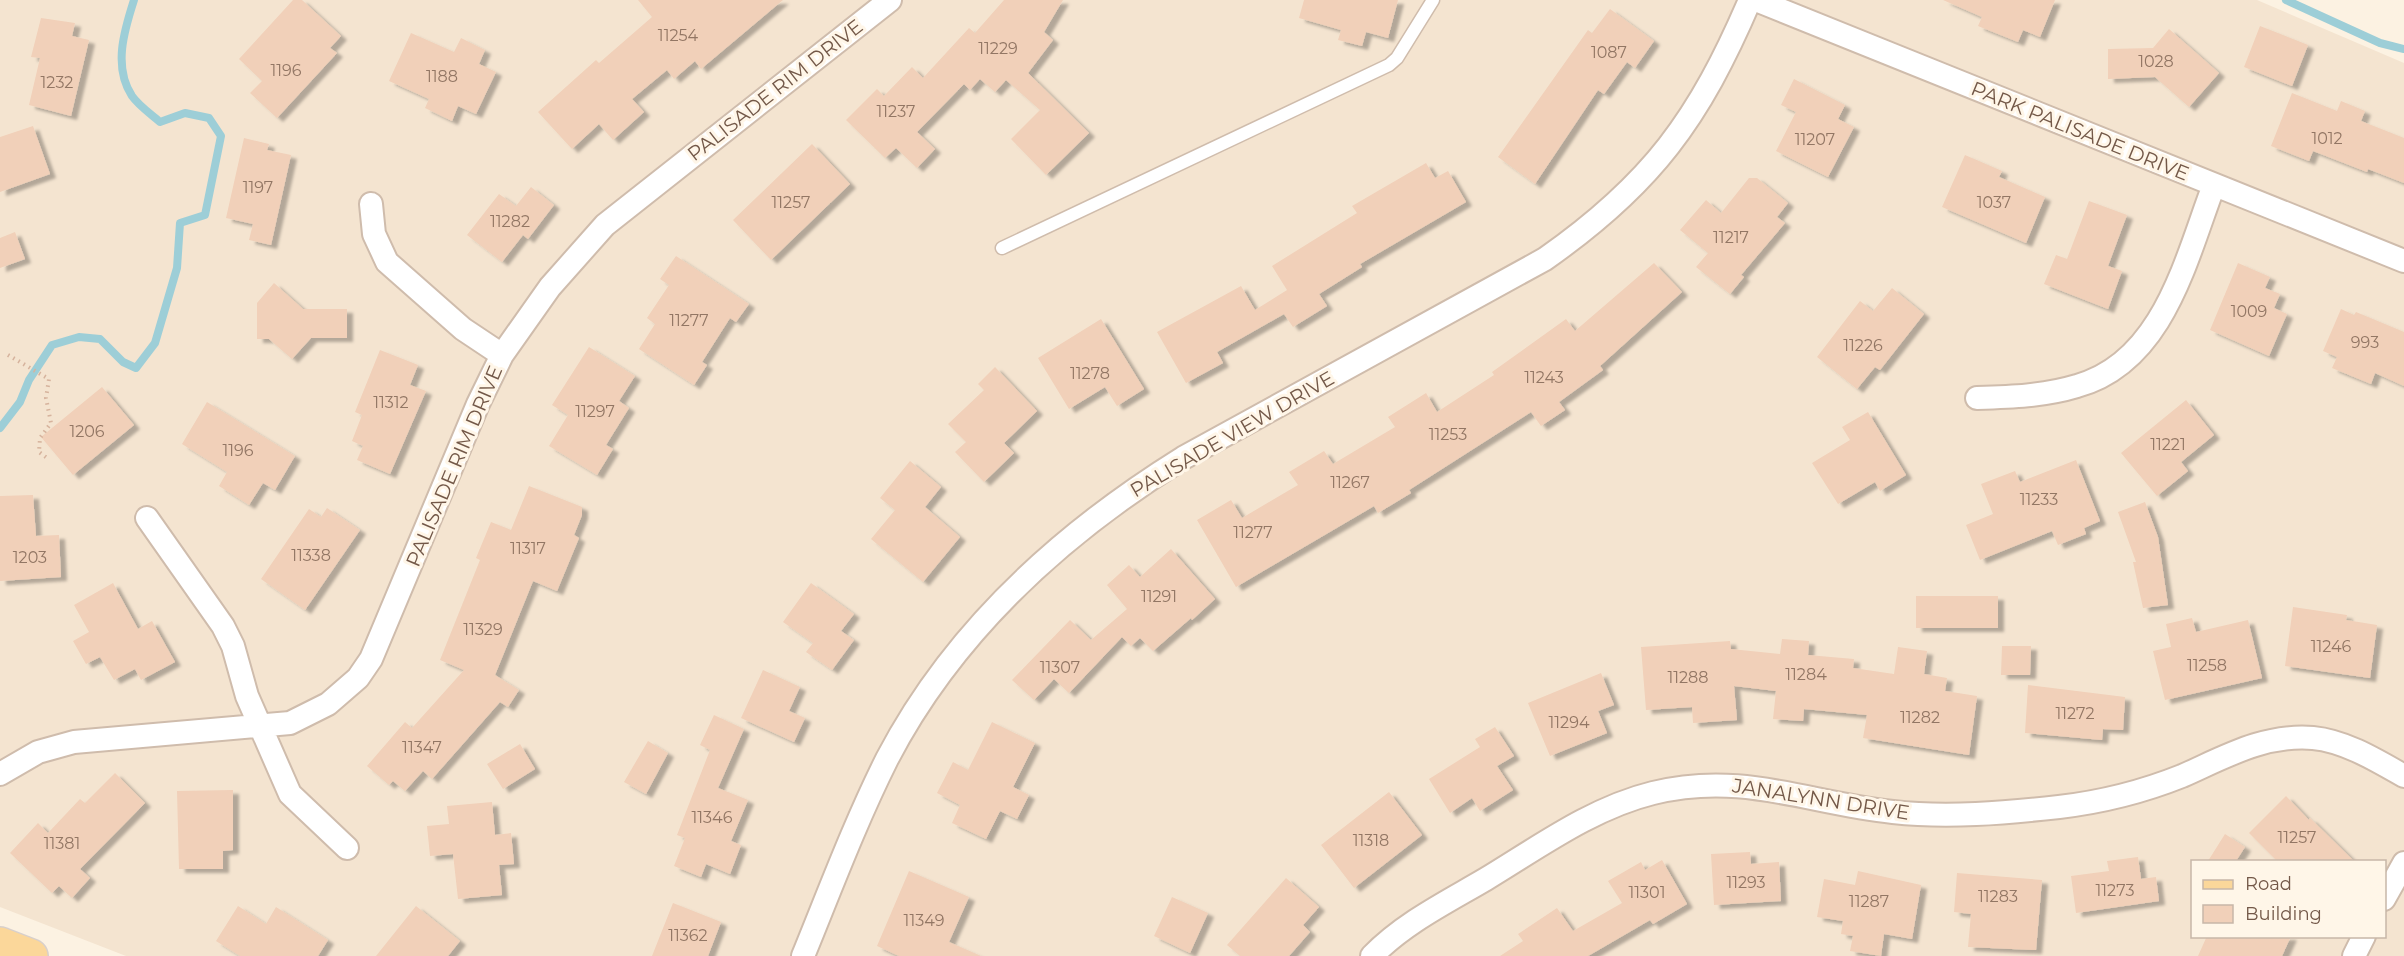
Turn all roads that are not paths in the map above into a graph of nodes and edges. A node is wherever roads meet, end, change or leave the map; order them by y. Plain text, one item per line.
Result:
1 (890, 0) edge
2 (1433, 0) edge
3 (1750, 0) edge
4 (1756, 0) edge
5 (2214, 185) junction
6 (370, 204) dead end
7 (1002, 248) dead end
8 (2404, 261) edge
9 (502, 356) junction
10 (1977, 398) dead end
11 (147, 518) dead end
12 (260, 725) junction
13 (0, 774) edge
14 (2404, 776) edge
15 (347, 848) dead end
16 (2404, 863) edge
17 (2386, 897) edge
18 (2363, 938) edge
19 (0, 944) edge
20 (31, 956) edge
21 (803, 956) edge
22 (1372, 956) edge
23 (2354, 956) edge

1 - 9 street, PALISADE RIM DRIVE
2 - 7 lane
3 - 21 street, PALISADE VIEW DRIVE
4 - 5 street, PARK PALISADE DRIVE
5 - 8 street, PARK PALISADE DRIVE
5 - 10 street
6 - 9 street
9 - 12 street, PALISADE RIM DRIVE
11 - 12 street
12 - 13 street, PALISADE RIM DRIVE
12 - 15 street
14 - 22 street, JANALYNN DRIVE
16 - 17 street
18 - 23 street
19 - 20 main road

